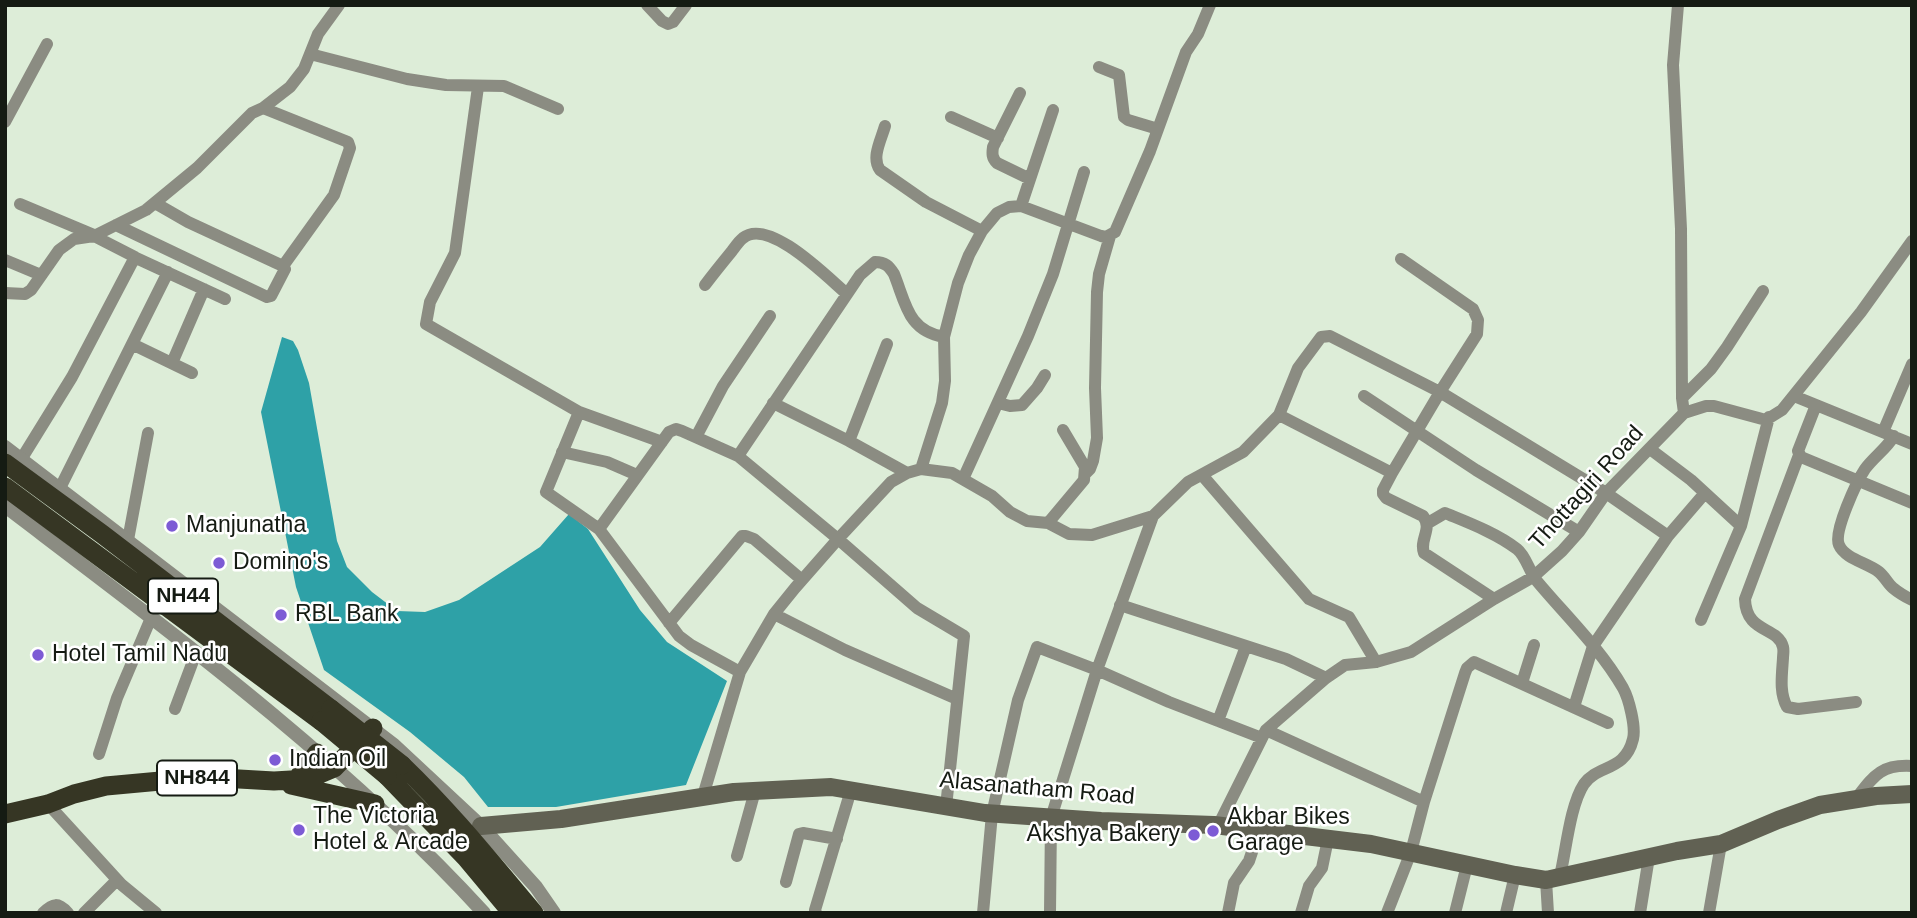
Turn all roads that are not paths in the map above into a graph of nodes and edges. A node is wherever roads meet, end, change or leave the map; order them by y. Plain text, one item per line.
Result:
1 (339, 5) edge
2 (647, 5) edge
3 (686, 5) edge
4 (1210, 5) edge
5 (1678, 5) edge
6 (47, 44) dead end
7 (310, 54) junction
8 (1098, 67) dead end
9 (478, 87) junction
10 (1020, 93) dead end
11 (263, 108) junction
12 (558, 109) dead end
13 (1053, 110) dead end
14 (951, 117) dead end
15 (5, 122) edge
16 (885, 126) dead end
17 (1158, 129) junction
18 (998, 138) junction
19 (1084, 173) dead end
20 (1030, 179) junction
21 (155, 203) junction
22 (20, 204) dead end
23 (1021, 206) junction
24 (1068, 223) junction
25 (116, 225) junction
26 (982, 231) junction
27 (94, 236) junction
28 (1110, 236) junction
29 (1912, 242) edge
30 (134, 257) junction
31 (1401, 259) dead end
32 (5, 260) edge
33 (283, 266) junction
34 (168, 272) junction
35 (41, 275) junction
36 (705, 285) dead end
37 (204, 289) junction
38 (1763, 291) dead end
39 (5, 293) edge
40 (847, 294) junction
41 (225, 299) dead end
42 (770, 316) dead end
43 (944, 337) junction
44 (132, 344) junction
45 (887, 344) dead end
46 (172, 363) junction
47 (1912, 364) edge
48 (192, 373) dead end
49 (1045, 375) dead end
50 (1440, 392) junction
51 (1364, 396) dead end
52 (1794, 396) junction
53 (1682, 398) junction
54 (773, 403) junction
55 (998, 403) junction
56 (1816, 405) junction
57 (579, 412) junction
58 (1684, 413) junction
59 (1279, 415) junction
60 (1769, 417) junction
61 (1063, 430) dead end
62 (1417, 431) junction
63 (148, 433) dead end
64 (1889, 434) junction
65 (696, 437) junction
66 (849, 441) junction
67 (662, 442) junction
68 (1912, 444) edge
69 (5, 447) edge
70 (1650, 449) junction
71 (562, 452) junction
72 (1799, 455) junction
73 (738, 456) junction
74 (14, 461) edge
75 (921, 469) junction
76 (907, 473) junction
77 (1086, 473) junction
78 (1392, 473) junction
79 (637, 475) junction
80 (1202, 475) junction
81 (963, 479) junction
82 (1858, 481) junction
83 (5, 487) edge
84 (60, 488) junction
85 (1606, 493) junction
86 (1705, 493) junction
87 (1912, 503) edge
88 (5, 506) edge
89 (1153, 516) junction
90 (1048, 523) junction
91 (1428, 523) junction
92 (1741, 526) junction
93 (599, 529) junction
94 (1579, 532) junction
95 (1668, 536) junction
96 (838, 539) junction
97 (128, 540) junction
98 (1533, 577) junction
99 (802, 580) junction
100 (1494, 599) junction
101 (1912, 600) edge
102 (1120, 605) junction
103 (774, 614) junction
104 (151, 618) junction
105 (1701, 620) dead end
106 (668, 623) junction
107 (1534, 645) dead end
108 (1246, 646) junction
109 (1593, 646) junction
110 (196, 653) junction
111 (1376, 662) junction
112 (1097, 670) junction
113 (740, 672) junction
114 (1326, 678) junction
115 (1522, 683) junction
116 (957, 699) junction
117 (1856, 702) dead end
118 (1574, 707) junction
119 (175, 709) dead end
120 (326, 715) junction
121 (1218, 720) junction
122 (1608, 723) dead end
123 (373, 728) junction
124 (1264, 734) junction
125 (317, 753) junction
126 (99, 754) dead end
127 (1912, 766) edge
128 (334, 768) junction
129 (394, 771) junction
130 (296, 780) junction
131 (274, 782) junction
132 (851, 790) junction
133 (755, 791) junction
134 (1912, 794) edge
135 (703, 796) junction
136 (1855, 800) junction
137 (1424, 802) junction
138 (48, 804) junction
139 (375, 804) junction
140 (946, 807) junction
141 (5, 814) edge
142 (992, 814) junction
143 (1051, 818) junction
144 (481, 826) junction
145 (1218, 826) junction
146 (1243, 829) junction
147 (837, 839) junction
148 (1328, 839) junction
149 (1721, 844) junction
150 (1411, 852) junction
151 (737, 856) dead end
152 (1648, 857) junction
153 (1468, 865) junction
154 (1515, 875) junction
155 (1553, 878) junction
156 (117, 880) junction
157 (786, 882) dead end
158 (43, 913) edge
159 (68, 913) edge
160 (84, 913) edge
161 (156, 913) edge
162 (484, 913) edge
163 (512, 913) edge
164 (534, 913) edge
165 (554, 913) edge
166 (816, 913) edge
167 (984, 913) edge
168 (1050, 913) edge
169 (1228, 913) edge
170 (1301, 913) edge
171 (1387, 913) edge
172 (1455, 913) edge
173 (1506, 913) edge
174 (1548, 913) edge
175 (1640, 913) edge
176 (1709, 913) edge

1 - 7 street
2 - 3 street
4 - 17 street
5 - 53 street
6 - 15 street
7 - 9 street
7 - 11 street
8 - 17 street
9 - 12 street
9 - 57 street
10 - 18 street
11 - 21 street
11 - 33 street
13 - 20 street
14 - 18 street
16 - 26 street
17 - 28 street
18 - 20 street
19 - 24 street
20 - 23 street
21 - 25 street
21 - 33 street
22 - 27 street
23 - 24 street
23 - 26 street
24 - 28 street
24 - 55 street
25 - 27 street
25 - 33 street
26 - 43 street
27 - 30 street
27 - 35 street
28 - 77 street
29 - 52 street
30 - 34 street
30 - 74 street
31 - 50 street
32 - 35 street
34 - 37 street
34 - 44 street
35 - 39 street
36 - 40 street
37 - 41 street
37 - 46 street
38 - 53 street
40 - 43 street
40 - 54 street
42 - 65 street
43 - 75 street
44 - 46 street
44 - 84 street
45 - 66 street
46 - 48 street
47 - 64 street
49 - 55 street
50 - 59 street
50 - 62 street
50 - 85 street
51 - 62 street
52 - 56 street
52 - 60 street
53 - 58 street
54 - 66 street
54 - 73 street
55 - 81 street
56 - 64 street
56 - 72 street
57 - 67 street
57 - 71 street
58 - 60 street
58 - 70 street, Thottagiri Road
59 - 78 street
59 - 80 street
60 - 92 street
61 - 77 street
62 - 78 street
62 - 94 street
63 - 97 street
64 - 68 street
64 - 82 street
65 - 67 street
65 - 73 street
66 - 76 street
67 - 79 street
69 - 74 street
70 - 85 street, Thottagiri Road
70 - 86 street
71 - 79 street
71 - 93 street
72 - 82 street
72 - 117 street
73 - 96 street
74 - 84 street
74 - 120 highway, NH44
75 - 76 street
75 - 81 street
76 - 96 street
77 - 90 street
78 - 91 street
79 - 93 street
80 - 89 street
80 - 111 street
81 - 90 street
82 - 87 street
82 - 101 street
83 - 120 highway, NH44
84 - 97 street
85 - 94 street, Thottagiri Road
85 - 95 street
86 - 92 street
86 - 95 street
88 - 104 street
89 - 90 street
89 - 102 street
91 - 98 street
91 - 100 street
92 - 105 street
93 - 106 street
94 - 98 street, Thottagiri Road
95 - 109 street
96 - 99 street
96 - 116 street
97 - 123 street
98 - 100 street, Thottagiri Road
98 - 109 street
99 - 103 street
99 - 106 street
100 - 111 street, Thottagiri Road
102 - 108 street
102 - 112 street
103 - 113 street
103 - 116 street
104 - 110 street
104 - 126 street
106 - 113 street
107 - 115 street
108 - 114 street
108 - 121 street
109 - 118 street
109 - 155 street
110 - 119 street
110 - 125 street
111 - 114 street, Thottagiri Road
112 - 121 street
112 - 142 street
112 - 143 street
113 - 135 street
114 - 124 street, Thottagiri Road
115 - 118 street
115 - 137 street
116 - 140 street
118 - 122 street
120 - 129 highway, NH44, bridge
121 - 124 street
123 - 128 highway, NH844
123 - 144 street
124 - 137 street
124 - 145 street, Thottagiri Road
125 - 128 street
125 - 130 highway
127 - 136 street
128 - 130 highway, NH844
128 - 139 street
129 - 163 highway, NH44
129 - 164 highway, NH44
130 - 131 highway, NH844
131 - 138 highway, NH844
131 - 139 highway
132 - 133 main road, Alasanatham Road
132 - 140 main road, Alasanatham Road
132 - 147 street
133 - 135 main road, Alasanatham Road
133 - 151 street
134 - 136 main road
135 - 144 main road, Alasanatham Road
136 - 149 main road
137 - 150 street
138 - 141 highway, NH844
138 - 156 street
139 - 162 street
140 - 142 main road, Alasanatham Road
142 - 143 main road, Alasanatham Road
142 - 167 street
143 - 145 main road, Alasanatham Road
143 - 168 street
144 - 165 street
145 - 146 main road, Alasanatham Road
146 - 148 main road, Alasanatham Road
146 - 169 street
147 - 157 street
147 - 166 street
148 - 150 main road, Alasanatham Road
148 - 170 street
149 - 152 main road
149 - 176 street
150 - 153 main road, Alasanatham Road
150 - 171 street
152 - 155 main road
152 - 175 street
153 - 154 main road, Alasanatham Road
153 - 172 street
154 - 155 main road, Alasanatham Road
154 - 173 street
155 - 174 street
156 - 160 street
156 - 161 street
158 - 159 street

